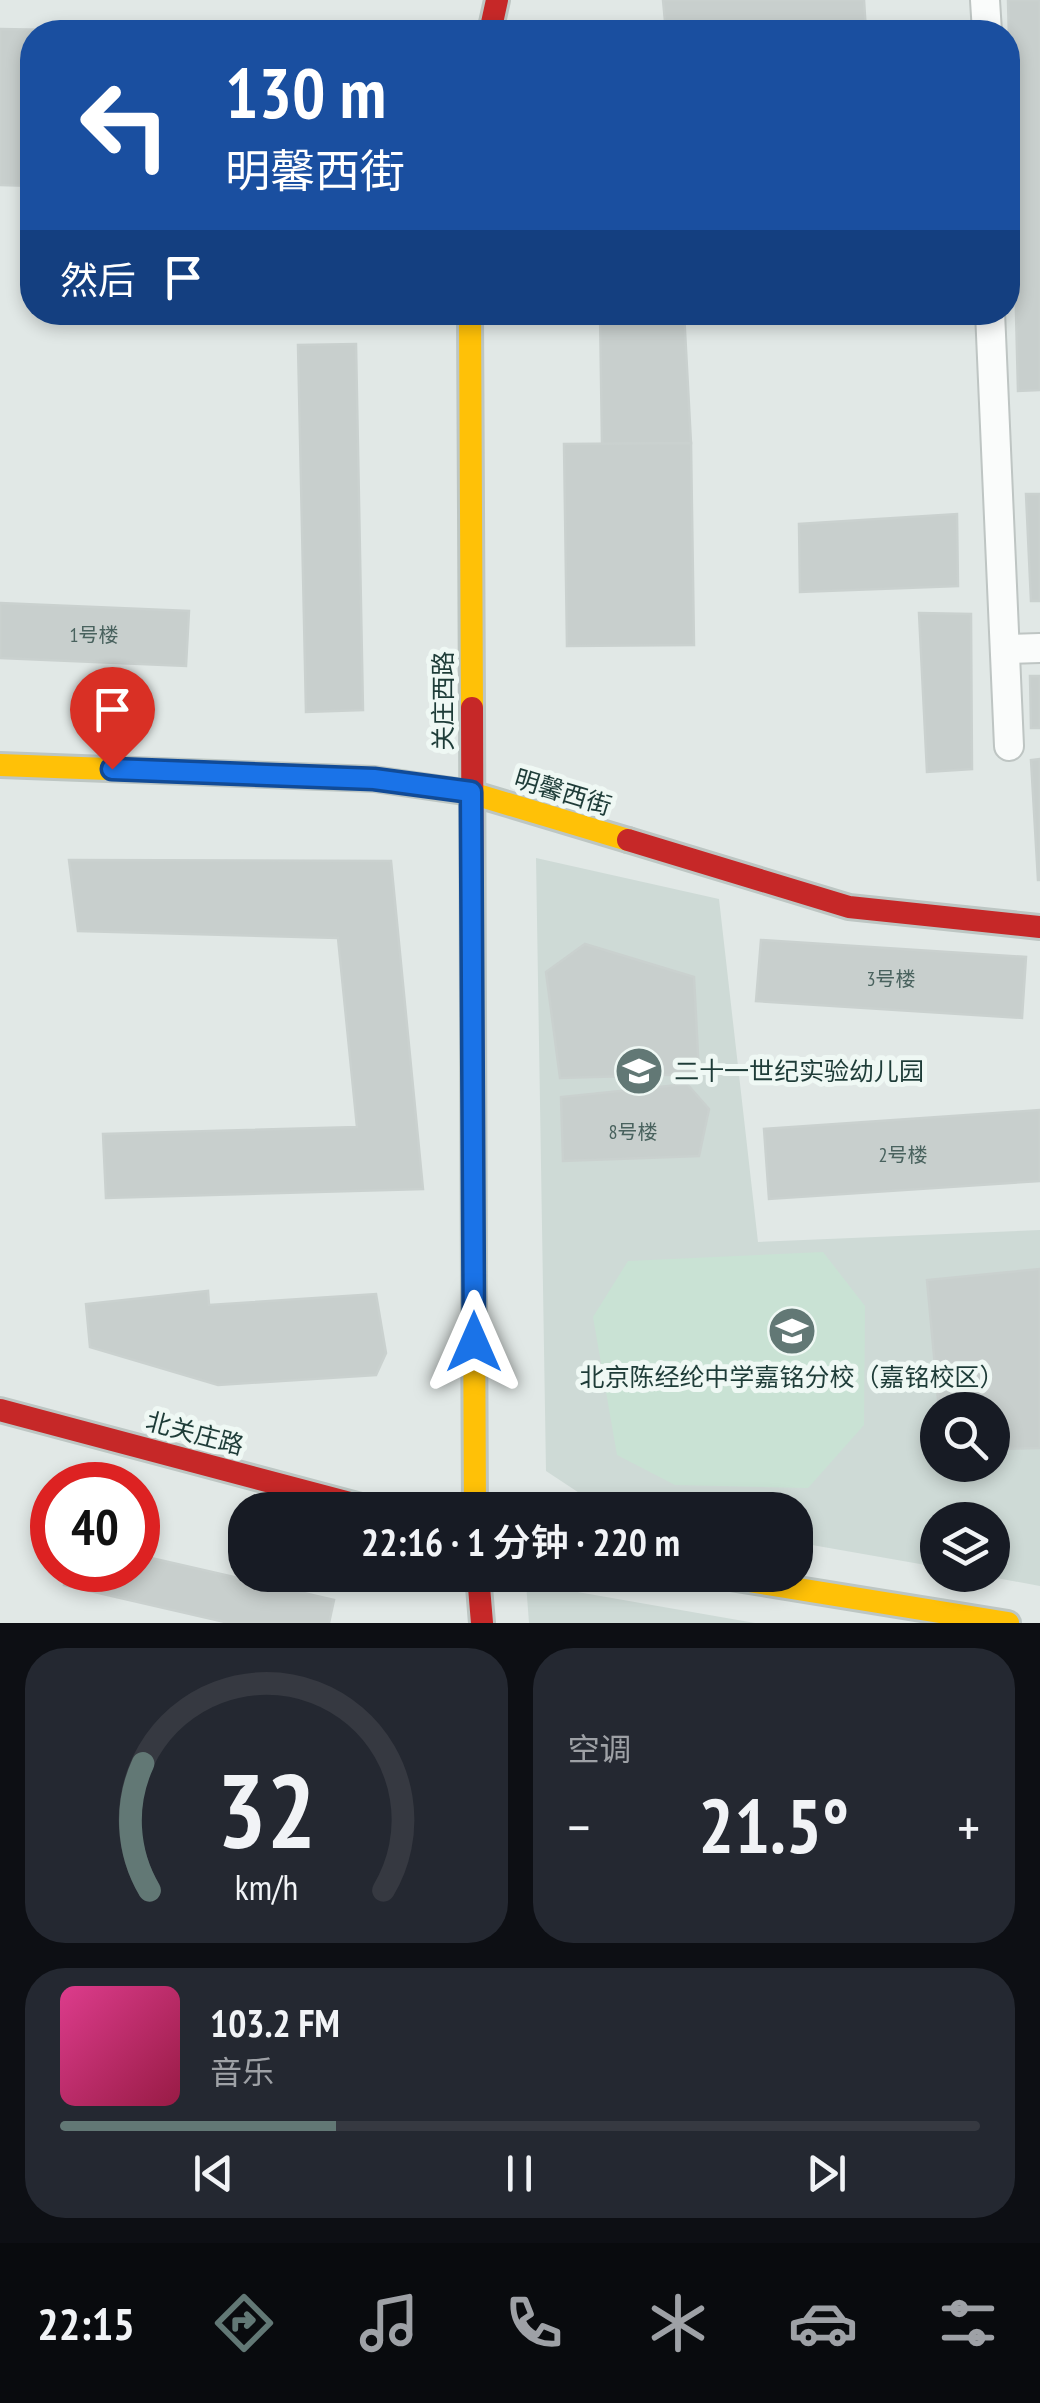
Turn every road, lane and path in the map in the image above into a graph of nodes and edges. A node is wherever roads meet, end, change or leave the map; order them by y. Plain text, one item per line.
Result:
1 (470, 325) edge
2 (991, 325) edge
3 (1040, 648) edge
4 (1006, 650) junction
5 (1009, 746) dead end
6 (0, 765) edge
7 (471, 792) junction
8 (1040, 927) edge
9 (0, 1410) edge
10 (308, 1492) edge
11 (475, 1492) edge
12 (813, 1591) edge
13 (479, 1592) edge
14 (482, 1623) edge
15 (1008, 1623) edge

1 - 7 street, 关庄西路
2 - 4 street
3 - 4 street
4 - 5 street
6 - 7 street, 明馨西街
7 - 8 street, 明馨西街
7 - 11 street, 关庄西路
9 - 10 street, 北关庄路
12 - 15 street
13 - 14 street

